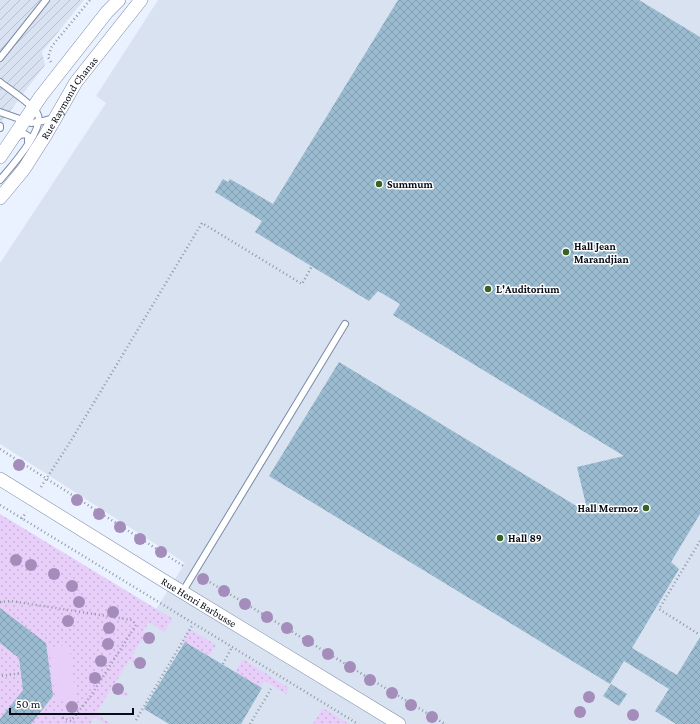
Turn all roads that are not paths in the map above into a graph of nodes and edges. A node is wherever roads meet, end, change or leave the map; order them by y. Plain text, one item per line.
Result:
1 (46, 0) edge
2 (119, 0) edge
3 (141, 0) edge
4 (0, 58) edge
5 (0, 82) edge
6 (33, 109) junction
7 (0, 112) edge
8 (56, 116) junction
9 (25, 121) junction
10 (39, 122) junction
11 (10, 144) junction
12 (23, 151) junction
13 (0, 157) edge
14 (0, 180) edge
15 (0, 198) edge
16 (345, 324) dead end
17 (0, 479) edge
18 (183, 592) junction
19 (400, 724) edge

1 - 4 lane
2 - 6 street, Rue Raymond Chanas
3 - 8 street, Rue Raymond Chanas
5 - 6 lane
6 - 9 street, Rue Raymond Chanas
6 - 10 lane
7 - 9 lane
8 - 10 lane
8 - 15 street, Rue Raymond Chanas
9 - 10 lane
9 - 11 street, Rue Raymond Chanas
10 - 12 lane
11 - 12 lane
11 - 13 street, Rue Raymond Chanas
12 - 14 lane
16 - 18 lane
17 - 18 street, Rue Henri Barbusse
18 - 19 street, Rue Henri Barbusse

